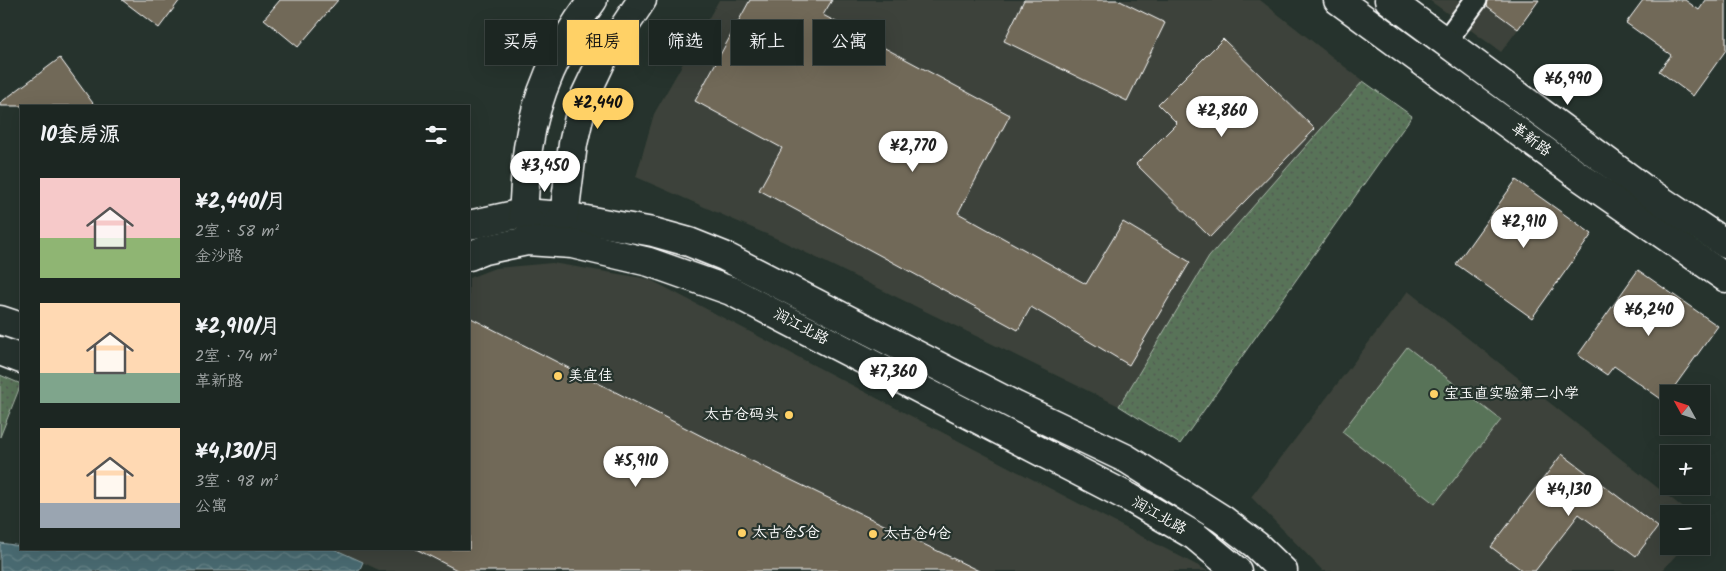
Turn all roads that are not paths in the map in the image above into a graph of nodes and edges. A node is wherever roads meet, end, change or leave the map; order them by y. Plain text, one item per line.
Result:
1 (593, 0) edge
2 (642, 0) edge
3 (1338, 0) edge
4 (1389, 0) edge
5 (1476, 0) edge
6 (1445, 42) junction
7 (523, 213) junction
8 (564, 216) junction
9 (470, 225) edge
10 (544, 240) junction
11 (1726, 244) edge
12 (470, 256) edge
13 (1726, 278) edge
14 (0, 320) edge
15 (20, 328) edge
16 (0, 352) edge
17 (20, 359) edge
18 (1237, 571) edge
19 (1283, 571) edge

1 - 7 street
2 - 8 street
3 - 13 street, 革新路
4 - 6 street, 革新路
5 - 6 street
6 - 11 street, 革新路
7 - 8 street, 润江北路
7 - 9 street
7 - 10 street
8 - 10 street
8 - 19 street, 润江北路
10 - 12 street, 润江北路
10 - 18 street, 润江北路
14 - 15 street
16 - 17 street

